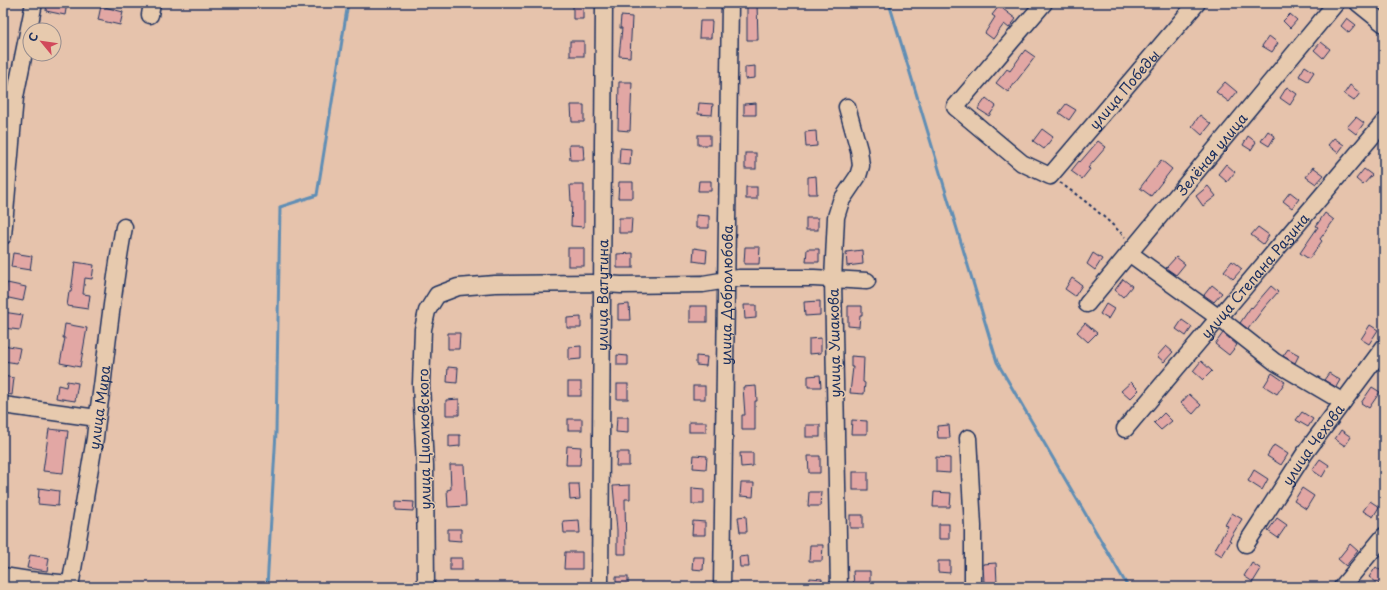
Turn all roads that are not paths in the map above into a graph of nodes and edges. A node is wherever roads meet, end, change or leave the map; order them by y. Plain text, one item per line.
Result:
1 (34, 3) edge
2 (604, 3) edge
3 (730, 3) edge
4 (1044, 3) edge
5 (1197, 3) edge
6 (1336, 3) edge
7 (1358, 3) edge
8 (1384, 24) edge
9 (847, 107) dead end
10 (1384, 122) edge
11 (124, 227) dead end
12 (3, 236) edge
13 (1132, 250) junction
14 (833, 280) junction
15 (726, 281) junction
16 (866, 281) dead end
17 (603, 283) junction
18 (1087, 304) dead end
19 (1219, 318) junction
20 (1384, 347) edge
21 (1343, 402) junction
22 (3, 404) edge
23 (97, 418) junction
24 (1125, 429) dead end
25 (968, 438) dead end
26 (1384, 536) edge
27 (1246, 544) dead end
28 (3, 576) edge
29 (70, 585) edge
30 (426, 587) edge
31 (600, 587) edge
32 (722, 587) edge
33 (839, 587) edge
34 (973, 587) edge
35 (1342, 587) edge

1 - 12 street
2 - 17 street, улица Ватутина
3 - 15 street, улица Добролюбова
4 - 5 street, улица Победы
6 - 13 street, Зелёная улица
7 - 8 street
9 - 14 street, улица Ушакова
10 - 19 street, улица Степана Разина
11 - 23 street, улица Мира
13 - 18 street, Зелёная улица
13 - 19 street
14 - 15 street
14 - 16 street
14 - 33 street, улица Ушакова
15 - 17 street
15 - 32 street, улица Добролюбова
17 - 30 street, улица Циолковского
17 - 31 street, улица Ватутина
19 - 21 street
19 - 24 street, улица Степана Разина
20 - 21 street, улица Чехова
21 - 27 street, улица Чехова
22 - 23 street
23 - 29 street, улица Мира
25 - 34 street
26 - 35 street
28 - 29 street

